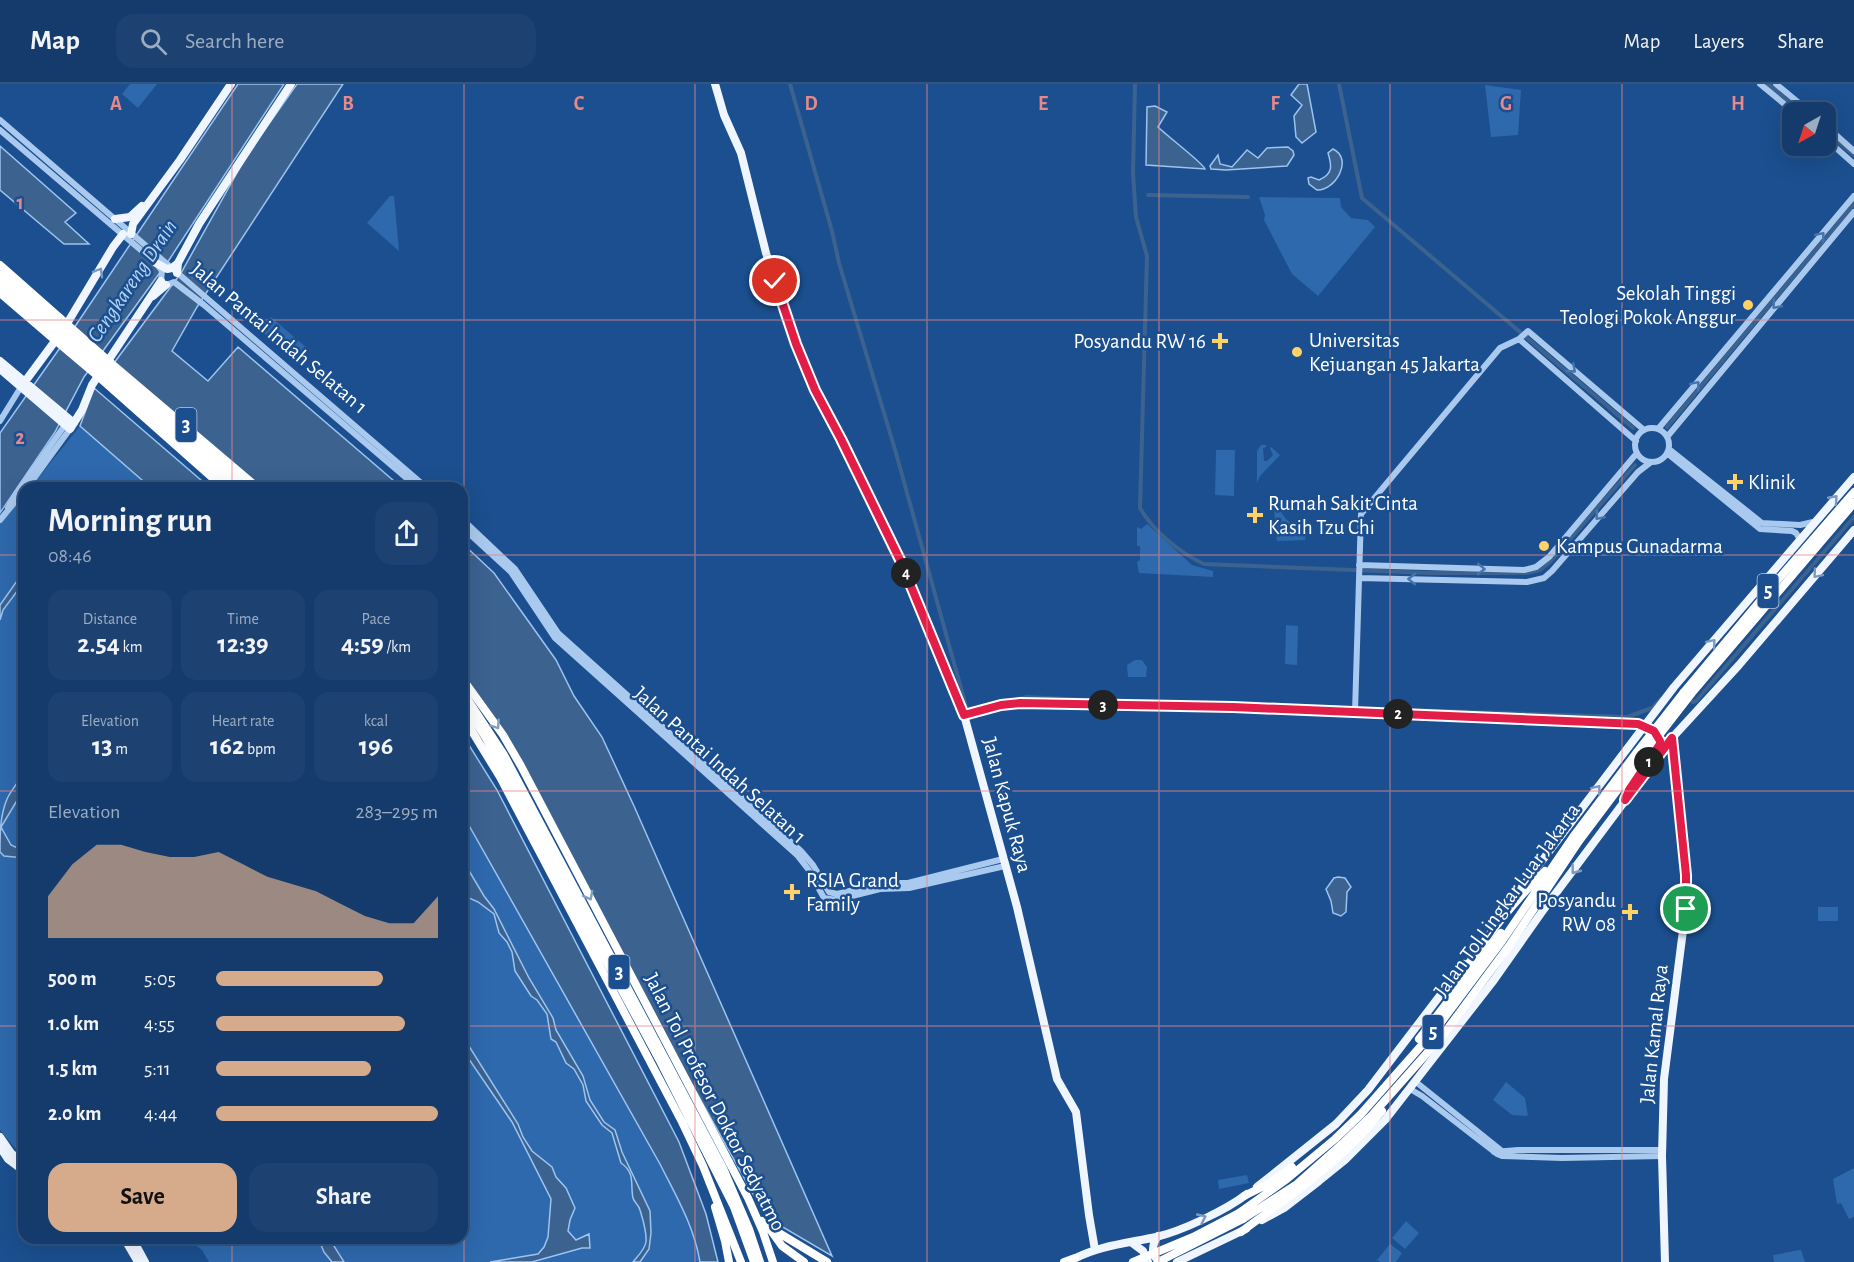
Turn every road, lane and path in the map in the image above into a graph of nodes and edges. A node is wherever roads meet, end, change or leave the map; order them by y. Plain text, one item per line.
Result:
1 (231, 84) edge
2 (291, 84) edge
3 (715, 84) edge
4 (1760, 84) edge
5 (1776, 84) edge
6 (1782, 102) edge
7 (1798, 102) edge
8 (0, 120) edge
9 (0, 130) edge
10 (1836, 135) edge
11 (1836, 149) edge
12 (1854, 151) edge
13 (1854, 164) edge
14 (154, 196) junction
15 (1854, 196) edge
16 (1854, 212) edge
17 (115, 219) junction
18 (129, 237) junction
19 (156, 262) joint
20 (0, 265) edge
21 (171, 269) junction
22 (0, 275) edge
23 (167, 283) junction
24 (0, 284) edge
25 (0, 293) edge
26 (206, 303) junction
27 (54, 326) junction
28 (1524, 335) junction
29 (0, 361) edge
30 (0, 369) edge
31 (106, 371) junction
32 (24, 384) junction
33 (0, 421) edge
34 (67, 423) junction
35 (1658, 429) junction
36 (1644, 430) junction
37 (1667, 437) junction
38 (1636, 441) junction
39 (1668, 451) junction
40 (1637, 453) junction
41 (1651, 462) junction
42 (1854, 477) edge
43 (25, 482) edge
44 (29, 482) edge
45 (218, 482) edge
46 (228, 482) edge
47 (239, 482) edge
48 (250, 482) edge
49 (411, 482) edge
50 (420, 482) edge
51 (18, 492) edge
52 (1854, 492) edge
53 (18, 497) edge
54 (1854, 503) edge
55 (8, 508) junction
56 (0, 520) edge
57 (1814, 522) junction
58 (468, 525) edge
59 (1854, 530) edge
60 (468, 532) edge
61 (1799, 538) junction
62 (510, 567) junction
63 (1434, 569) junction
64 (1359, 572) junction
65 (1434, 579) junction
66 (1732, 673) junction
67 (468, 686) edge
68 (1670, 692) junction
69 (1688, 693) junction
70 (468, 700) edge
71 (1355, 709) junction
72 (468, 710) edge
73 (964, 715) junction
74 (468, 725) edge
75 (1645, 726) junction
76 (1635, 738) junction
77 (1672, 738) junction
78 (1655, 753) junction
79 (1625, 800) junction
80 (1576, 839) junction
81 (1556, 862) junction
82 (1002, 863) junction
83 (1533, 896) junction
84 (1424, 1034) junction
85 (1416, 1082) junction
86 (1410, 1089) junction
87 (1392, 1093) junction
88 (682, 1122) junction
89 (0, 1137) edge
90 (0, 1147) edge
91 (1501, 1153) junction
92 (1662, 1153) junction
93 (18, 1159) edge
94 (18, 1166) edge
95 (1244, 1196) junction
96 (748, 1198) junction
97 (1241, 1216) junction
98 (765, 1224) junction
99 (1241, 1232) junction
100 (1158, 1236) junction
101 (1131, 1242) junction
102 (128, 1244) edge
103 (135, 1244) edge
104 (1095, 1250) junction
105 (1069, 1261) edge
106 (138, 1262) edge
107 (145, 1262) edge
108 (729, 1262) edge
109 (741, 1262) edge
110 (754, 1262) edge
111 (760, 1262) edge
112 (773, 1262) edge
113 (778, 1262) edge
114 (804, 1262) edge
115 (827, 1262) edge
116 (1133, 1262) edge
117 (1148, 1262) edge
118 (1159, 1262) edge
119 (1177, 1262) edge
120 (1665, 1262) edge

1 - 14 main road
2 - 21 main road
3 - 73 main road, Jalan Kapuk Raya
4 - 6 street
5 - 7 street
8 - 17 street, Jalan Pantai Indah Selatan 1
9 - 18 street, Jalan Pantai Indah Selatan 1
10 - 12 street
11 - 13 street
14 - 17 main road
14 - 18 main road
35 -> 15 street
16 -> 37 street
17 - 18 street, Jalan Pantai Indah Selatan 1
18 - 19 street, Jalan Pantai Indah Selatan 1
18 - 21 street, Jalan Pantai Indah Selatan 1
32 -> 18 main road
19 - 21 main road
20 - 27 highway, 3
21 - 23 street, Jalan Pantai Indah Selatan 1
21 - 26 street, Jalan Pantai Indah Selatan 1
22 - 27 highway, 3
23 - 26 street, Jalan Pantai Indah Selatan 1
23 - 34 main road
24 - 27 highway, 3
25 - 27 highway, 3
26 - 49 street, Jalan Pantai Indah Selatan 1
26 - 50 street, Jalan Pantai Indah Selatan 1
27 - 31 highway, 3, bridge
27 - 31 highway, 3, bridge
28 -> 36 street
28 - 38 street
28 - 64 street
29 - 32 main road
30 - 32 main road
31 - 45 highway, 3
31 - 46 highway, 3
31 - 47 highway, 3
31 - 48 highway, 3
32 - 33 street
32 - 34 main road
34 - 43 street
34 - 44 street
35 - 36 street
35 - 37 street
36 - 38 street
37 - 39 street
38 - 40 street
39 - 41 street
39 - 57 street
39 - 61 street
40 - 41 street
63 -> 40 street
41 -> 65 street
57 -> 42 main road
51 - 55 street
52 - 69 highway, Jalan Tol Lingkar Luar Jakarta / 5
53 - 55 street
54 - 69 highway, Jalan Tol Lingkar Luar Jakarta / 5
55 - 56 street
57 - 61 main road
58 - 62 street, Jalan Pantai Indah Selatan 1
59 -> 66 main road
60 - 62 street, Jalan Pantai Indah Selatan 1
68 -> 61 main road
62 - 82 street, Jalan Pantai Indah Selatan 1
63 - 64 street
63 - 65 street
65 -> 64 street
64 - 71 street
66 - 68 main road
66 - 77 main road
67 -> 96 highway, Jalan Tol Profesor Doktor Sedyatmo / 3
68 - 75 main road
69 - 80 highway, Jalan Tol Lingkar Luar Jakarta / 5, bridge
70 - 111 highway, Jalan Tol Profesor Doktor Sedyatmo / 3
71 - 73 street
71 - 75 street
72 - 110 highway, Jalan Tol Profesor Doktor Sedyatmo / 3
73 - 82 main road, Jalan Kapuk Raya
74 - 88 highway, Jalan Tol Profesor Doktor Sedyatmo / 3
75 - 76 main road
75 - 78 main road
76 - 78 main road
95 -> 76 main road
77 - 79 main road
77 - 92 main road, Jalan Kamal Raya
78 - 79 main road
79 -> 85 main road
80 - 81 highway, Jalan Tol Lingkar Luar Jakarta / 5
80 - 87 highway, Jalan Tol Lingkar Luar Jakarta / 5
81 - 83 highway, Jalan Tol Lingkar Luar Jakarta / 5
81 - 84 highway
82 - 104 main road, Jalan Kapuk Raya
83 - 84 highway
83 - 97 highway, Jalan Tol Lingkar Luar Jakarta / 5
84 - 95 highway
85 - 86 main road
85 - 91 street
86 - 91 street
86 - 99 main road
87 - 97 highway, Jalan Tol Lingkar Luar Jakarta / 5
87 - 99 highway
88 - 108 highway
88 - 109 highway, Jalan Tol Profesor Doktor Sedyatmo / 3
89 - 93 main road
90 - 94 main road
91 - 92 street
92 - 120 main road, Jalan Kamal Raya
100 -> 95 main road
96 - 98 highway
96 - 112 highway, Jalan Tol Profesor Doktor Sedyatmo / 3
97 - 116 highway, Jalan Tol Lingkar Luar Jakarta / 5, bridge
97 - 118 highway, Jalan Tol Lingkar Luar Jakarta / 5, bridge
98 - 113 highway
98 - 114 highway
98 - 115 highway
99 - 119 main road
100 - 101 main road
100 - 118 main road
101 - 104 main road
101 - 117 main road
102 - 106 main road
103 - 107 main road
104 - 105 main road

